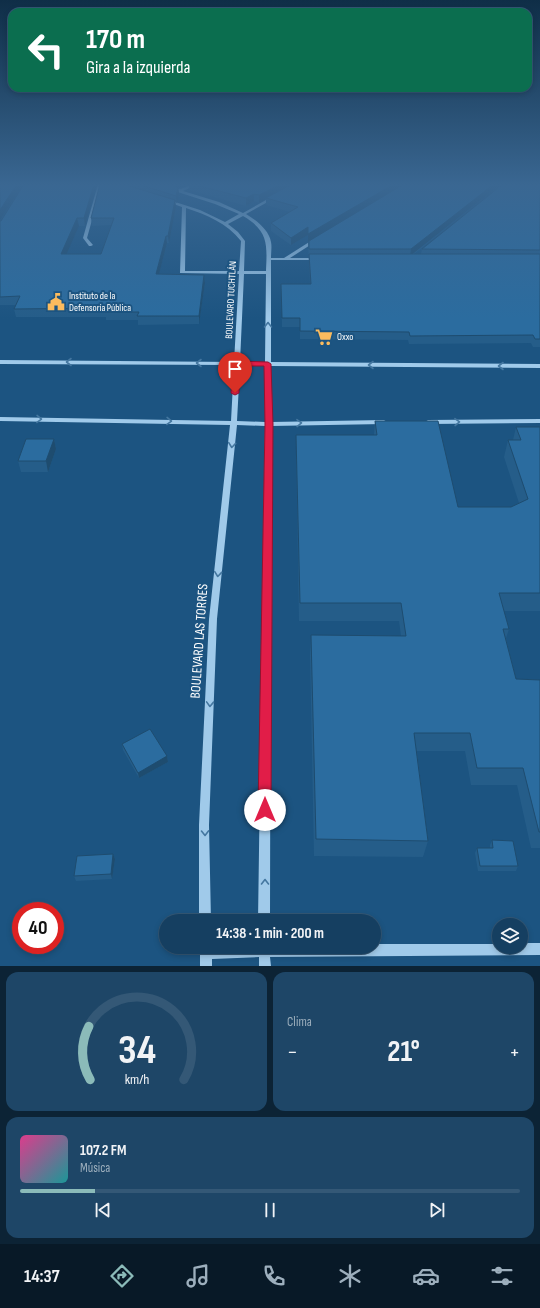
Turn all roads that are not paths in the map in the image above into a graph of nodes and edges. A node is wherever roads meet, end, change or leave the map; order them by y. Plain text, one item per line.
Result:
1 (87, 229) edge
2 (183, 229) edge
3 (233, 229) edge
4 (261, 229) edge
5 (320, 238) edge
6 (91, 245) dead end
7 (286, 258) junction
8 (269, 259) junction
9 (325, 259) edge
10 (242, 273) junction
11 (268, 273) junction
12 (0, 362) edge
13 (236, 364) junction
14 (268, 364) junction
15 (540, 366) edge
16 (0, 418) edge
17 (540, 421) edge
18 (234, 422) junction
19 (388, 422) edge
20 (420, 422) edge
21 (269, 424) junction
22 (205, 914) edge
23 (264, 914) edge
24 (381, 949) edge
25 (540, 949) edge
26 (206, 954) edge
27 (264, 954) edge
28 (206, 966) edge
29 (265, 966) edge

1 - 6 street
2 - 10 street
3 - 10 street, BOULEVARD TUCHTLÁN
4 - 8 street
5 - 7 street
7 - 8 street
7 - 9 street
8 - 11 street
10 - 11 street
10 - 13 street, BOULEVARD TUCHTLÁN
14 -> 11 street
13 -> 12 street
13 - 14 street
13 - 18 street, BOULEVARD LAS TORRES
15 -> 14 street
14 - 21 street
16 -> 18 street
20 -> 17 street
18 - 21 street
18 -> 22 street, BOULEVARD LAS TORRES
21 -> 19 street
23 -> 21 street
24 - 25 street
26 - 28 street
27 - 29 street

